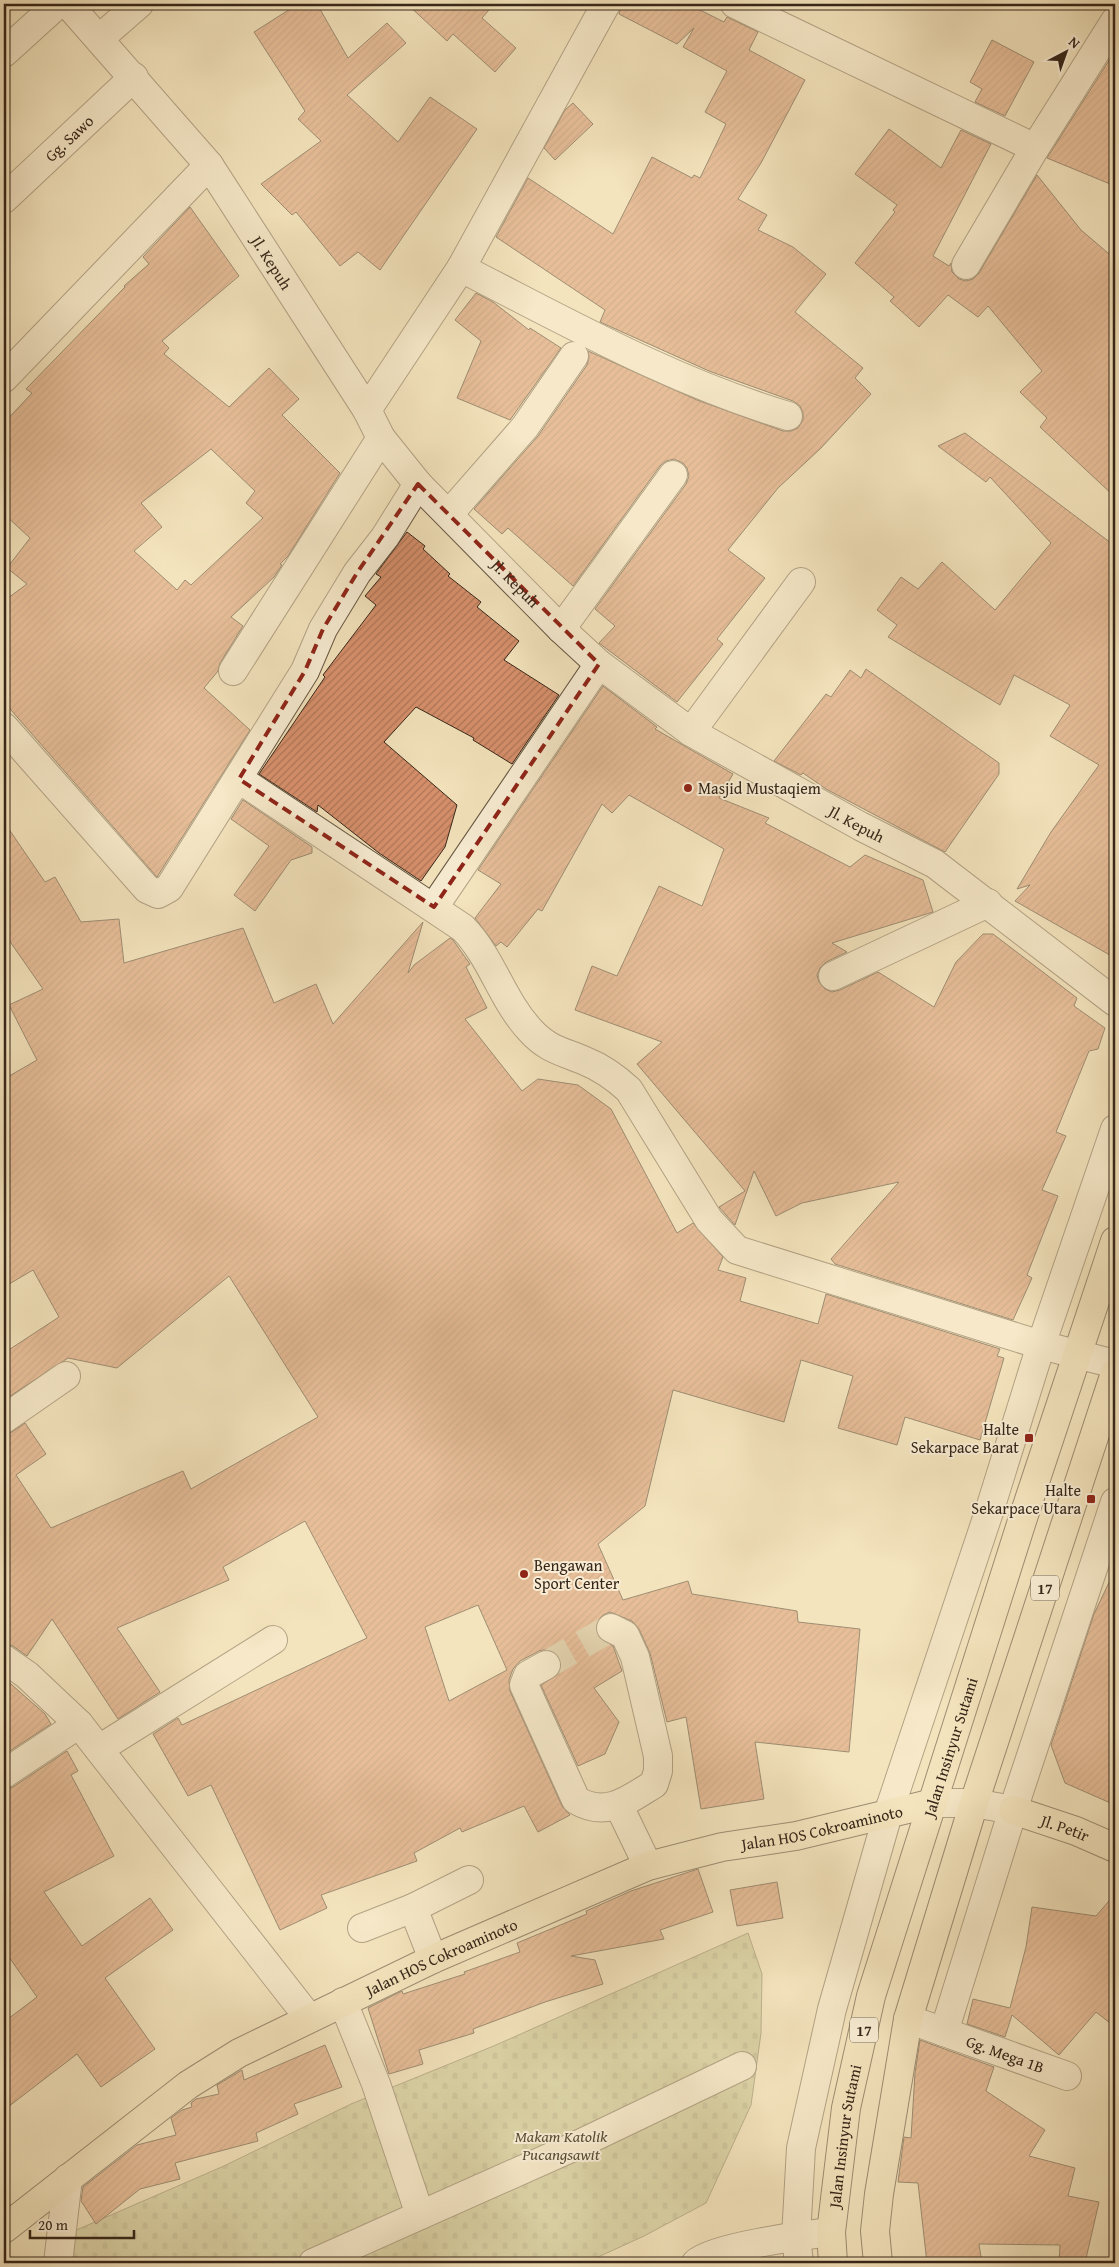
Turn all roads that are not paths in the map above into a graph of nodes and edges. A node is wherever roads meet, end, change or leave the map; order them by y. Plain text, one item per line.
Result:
1 (58, 4) edge
2 (68, 4) edge
3 (140, 4) edge
4 (606, 4) edge
5 (734, 4) edge
6 (1115, 21) edge
7 (100, 38) junction
8 (4, 53) edge
9 (134, 77) junction
10 (1035, 148) junction
11 (209, 165) junction
12 (4, 199) edge
13 (966, 265) dead end
14 (461, 268) junction
15 (574, 356) dead end
16 (4, 378) edge
17 (367, 410) junction
18 (788, 416) dead end
19 (381, 438) junction
20 (674, 476) dead end
21 (418, 484) junction
22 (449, 514) junction
23 (801, 582) dead end
24 (561, 629) junction
25 (599, 664) junction
26 (233, 671) dead end
27 (4, 727) edge
28 (691, 732) junction
29 (239, 779) junction
30 (988, 903) junction
31 (434, 908) junction
32 (833, 976) dead end
33 (1115, 1002) edge
34 (1115, 1130) edge
35 (1115, 1241) edge
36 (1041, 1345) junction
37 (1076, 1354) junction
38 (1115, 1364) edge
39 (1115, 1373) edge
40 (66, 1376) dead end
41 (4, 1419) edge
42 (1115, 1502) edge
43 (989, 1512) junction
44 (1022, 1521) junction
45 (611, 1628) dead end
46 (273, 1640) dead end
47 (4, 1659) edge
48 (546, 1665) tunnel mouth
49 (80, 1724) junction
50 (98, 1749) junction
51 (4, 1774) edge
52 (933, 1803) junction
53 (974, 1803) junction
54 (619, 1806) junction
55 (1013, 1810) junction
56 (888, 1814) junction
57 (1115, 1848) edge
58 (648, 1866) junction
59 (469, 1880) dead end
60 (412, 1908) junction
61 (362, 1928) dead end
62 (433, 1958) junction
63 (343, 2002) junction
64 (309, 2018) junction
65 (908, 2018) junction
66 (944, 2032) junction
67 (742, 2066) dead end
68 (1067, 2076) dead end
69 (68, 2178) junction
70 (420, 2215) junction
71 (4, 2230) edge
72 (831, 2232) junction
73 (796, 2237) junction
74 (58, 2263) edge
75 (312, 2263) edge
76 (696, 2263) edge
77 (799, 2263) edge
78 (833, 2263) edge
79 (878, 2263) edge

1 - 8 street
2 - 7 street, Jl. Kepuh
3 - 7 street
4 - 14 street
5 - 10 street
6 - 10 street
7 - 9 street, Jl. Kepuh
9 - 11 street, Jl. Kepuh
9 - 12 street, Gg. Sawo
10 - 13 street
11 - 16 street
11 - 17 street, Jl. Kepuh
14 - 17 street
14 - 18 street
15 - 22 street
17 - 19 street, Jl. Kepuh
19 - 21 street, Jl. Kepuh
19 - 26 street
20 - 24 street
21 - 22 street, Jl. Kepuh
21 - 29 street
22 - 24 street, Jl. Kepuh
23 - 28 street
24 - 25 street, Jl. Kepuh
25 - 28 street, Jl. Kepuh
25 - 31 street
27 - 29 street
28 - 30 street, Jl. Kepuh
29 - 31 street
30 - 32 street
30 - 33 street, Jl. Kepuh
31 - 36 street
34 - 36 street
35 - 37 main road, Jalan Insinyur Sutami / 17
36 - 37 street
36 - 43 street
37 - 38 street
37 - 44 main road, Jalan Insinyur Sutami / 17
39 - 53 main road, 17
40 - 41 street
42 - 55 street
43 - 44 street
43 - 56 street
44 - 52 main road, Jalan Insinyur Sutami / 17
45 - 54 street
46 - 50 street
47 - 49 street
48 - 54 street
49 - 50 street
49 - 51 street
50 - 64 street
52 - 53 street
52 - 56 main road, Jalan HOS Cokroaminoto
52 - 72 main road, Jalan Insinyur Sutami / 17
53 - 55 street
53 - 65 main road, 17
54 - 58 street
55 - 57 main road, Jl. Petir
55 - 66 street
56 - 58 main road, Jalan HOS Cokroaminoto
56 - 73 street
58 - 62 main road, Jalan HOS Cokroaminoto
59 - 60 street
60 - 61 street
60 - 62 street
62 - 63 main road, Jalan HOS Cokroaminoto
63 - 64 main road, Jalan HOS Cokroaminoto
63 - 70 street
64 - 69 main road, Jalan HOS Cokroaminoto
65 - 66 street, Gg. Mega 1B
65 - 79 main road, 17
66 - 68 street, Gg. Mega 1B
67 - 70 street
69 - 71 main road, Jalan HOS Cokroaminoto
69 - 74 street
70 - 75 street
72 - 73 street
72 - 78 main road, Jalan Insinyur Sutami / 17
73 - 76 street
73 - 77 street

